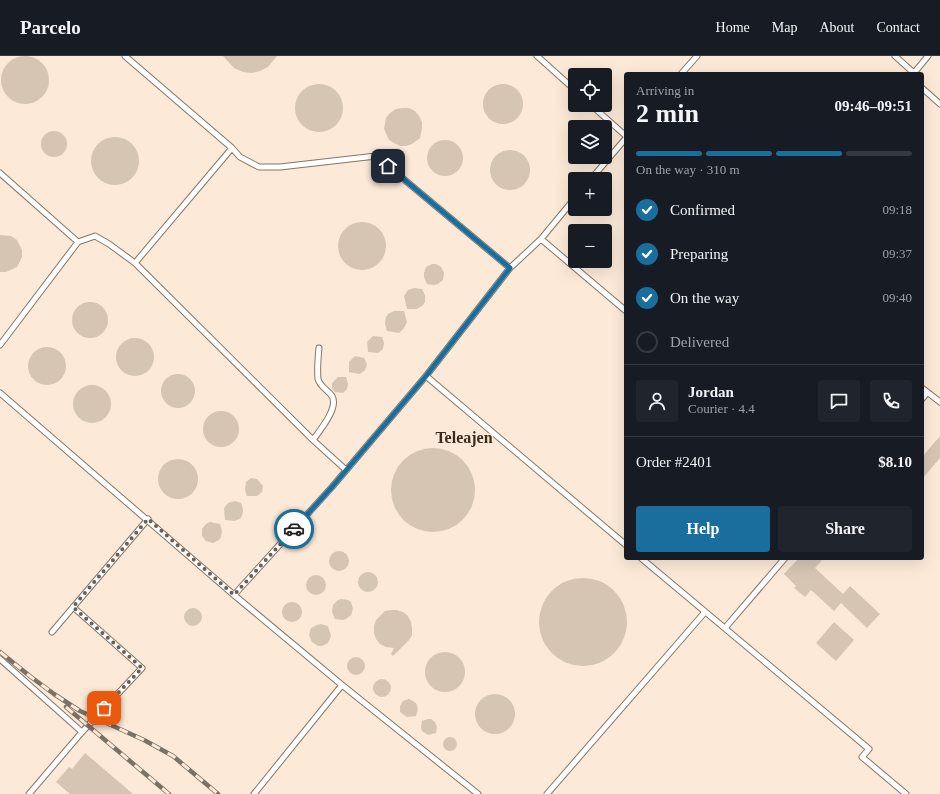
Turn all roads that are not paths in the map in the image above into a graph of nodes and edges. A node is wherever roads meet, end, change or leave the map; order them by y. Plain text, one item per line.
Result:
1 (125, 56) edge
2 (537, 56) edge
3 (697, 56) edge
4 (895, 56) edge
5 (928, 56) edge
6 (683, 72) edge
7 (913, 72) edge
8 (915, 72) edge
9 (568, 84) edge
10 (924, 90) edge
11 (940, 104) edge
12 (599, 112) edge
13 (624, 135) edge
14 (624, 139) edge
15 (232, 148) junction
16 (597, 172) edge
17 (0, 173) edge
18 (568, 206) edge
19 (541, 239) junction
20 (78, 242) junction
21 (135, 263) junction
22 (510, 268) junction
23 (624, 309) edge
24 (0, 346) edge
25 (320, 348) dead end
26 (426, 376) junction
27 (924, 390) edge
28 (0, 393) edge
29 (927, 393) junction
30 (924, 397) edge
31 (940, 402) edge
32 (313, 440) junction
33 (346, 470) junction
34 (148, 519) junction
35 (624, 543) edge
36 (643, 560) edge
37 (783, 560) edge
38 (234, 595) junction
39 (73, 607) junction
40 (705, 612) junction
41 (725, 628) junction
42 (52, 632) dead end
43 (0, 659) edge
44 (342, 685) junction
45 (82, 732) junction
46 (29, 794) edge
47 (254, 794) edge
48 (478, 794) edge
49 (547, 794) edge
50 (906, 794) edge

1 - 15 lane
2 - 9 lane
3 - 6 lane
4 - 7 lane
5 - 8 lane
10 - 11 lane
12 - 13 lane
14 - 16 lane
15 - 21 lane
15 - 22 lane
17 - 20 lane
18 - 19 lane
19 - 22 lane
19 - 23 lane
20 - 21 lane
20 - 24 lane
21 - 32 lane
22 - 26 lane
25 - 32 lane
26 - 33 lane
26 - 35 lane
27 - 29 lane
28 - 34 lane
29 - 30 lane
29 - 31 lane
32 - 33 lane
33 - 38 lane
34 - 38 lane
34 - 39 lane
36 - 40 lane
37 - 41 lane
38 - 44 lane
39 - 42 lane
39 - 45 lane
40 - 41 lane
40 - 49 lane
41 - 50 lane
43 - 45 lane
44 - 47 lane
44 - 48 lane
45 - 46 lane

